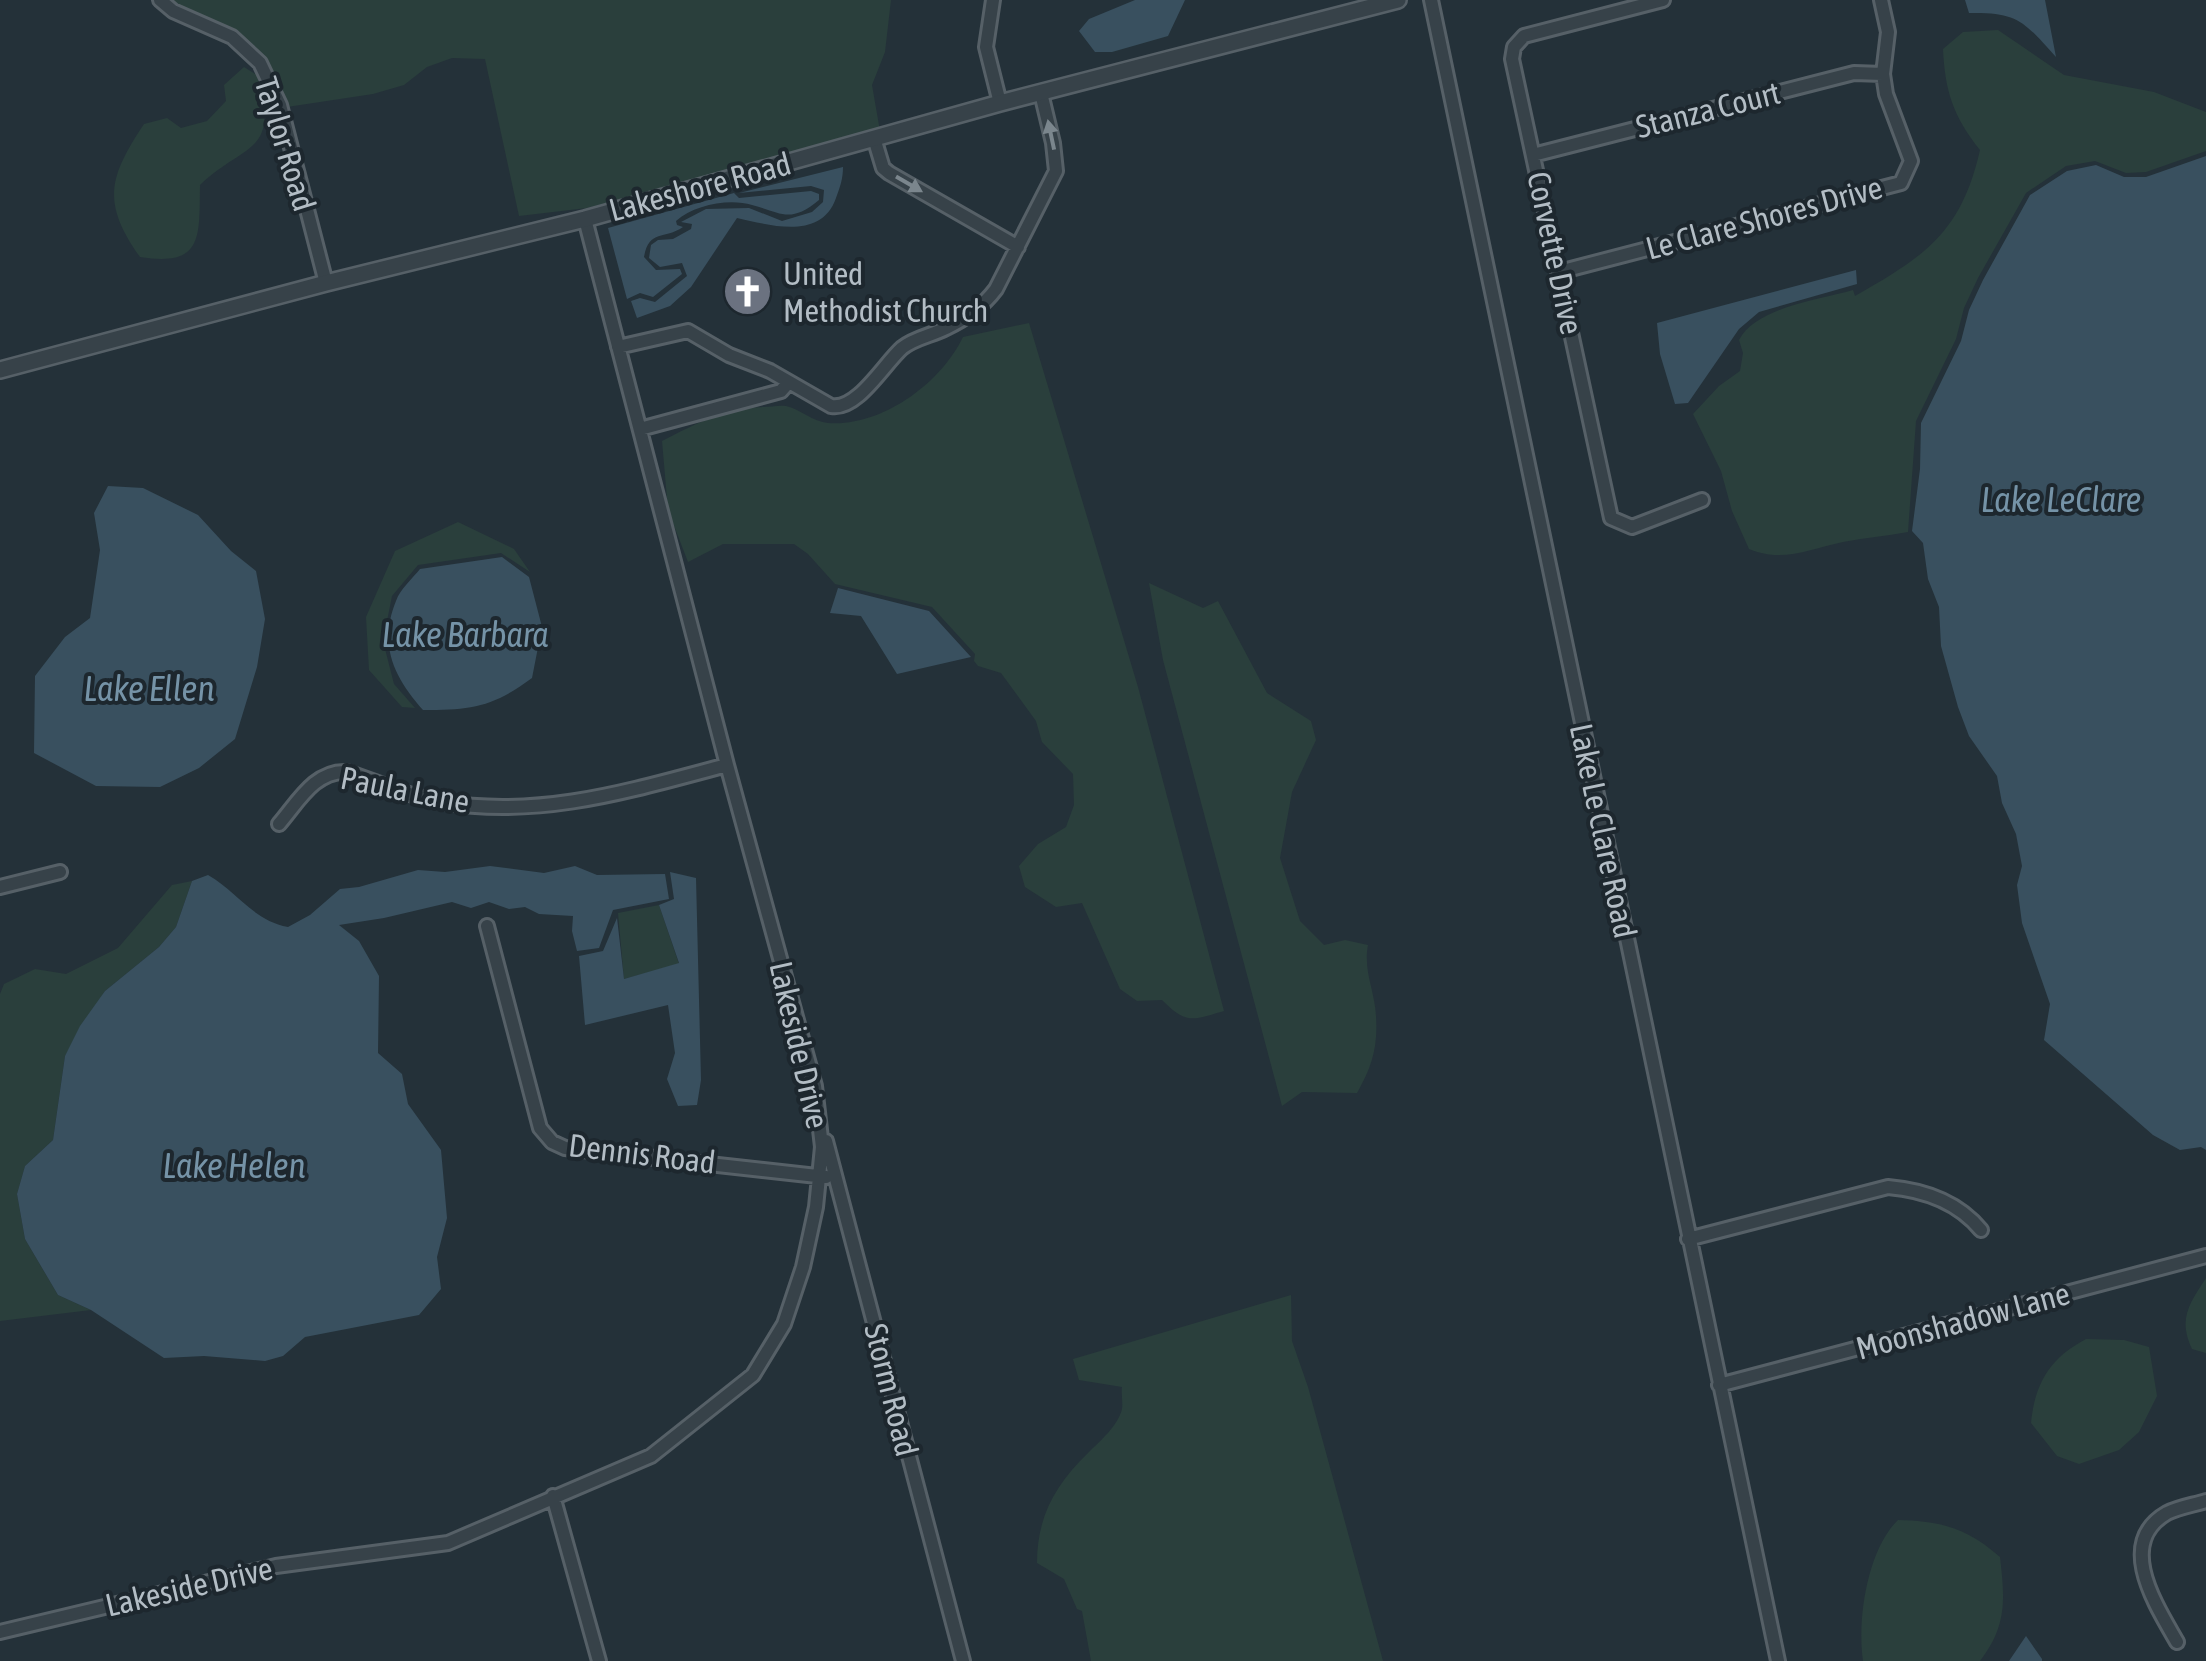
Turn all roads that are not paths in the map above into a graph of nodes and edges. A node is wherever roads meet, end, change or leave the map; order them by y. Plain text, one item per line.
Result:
1 (160, 0) edge
2 (993, 0) edge
3 (1398, 0) edge
4 (1430, 0) edge
5 (1663, 0) edge
6 (1881, 0) edge
7 (1883, 74) junction
8 (1041, 93) junction
9 (1000, 104) junction
10 (874, 138) junction
11 (1533, 154) junction
12 (585, 218) junction
13 (1018, 247) junction
14 (1559, 272) junction
15 (326, 283) junction
16 (618, 346) junction
17 (0, 370) edge
18 (788, 383) junction
19 (640, 428) junction
20 (1702, 500) dead end
21 (727, 765) junction
22 (279, 824) dead end
23 (60, 872) dead end
24 (0, 887) edge
25 (487, 926) dead end
26 (820, 1119) junction
27 (820, 1175) junction
28 (838, 1180) junction
29 (1981, 1230) dead end
30 (1688, 1240) junction
31 (2206, 1256) edge
32 (1719, 1384) junction
33 (552, 1496) junction
34 (2206, 1501) edge
35 (0, 1632) edge
36 (2178, 1642) dead end
37 (599, 1661) edge
38 (963, 1661) edge
39 (1778, 1661) edge

1 - 15 street, Taylor Road
2 - 9 street
3 - 8 street, Lakeshore Road
4 - 30 street, Lake Le Clare Road
5 - 11 street, Corvette Drive
6 - 7 street, Le Clare Shores Drive
7 - 11 street, Stanza Court
7 - 14 street, Le Clare Shores Drive
8 - 9 street, Lakeshore Road
13 -> 8 street
9 - 10 street, Lakeshore Road
10 - 12 street, Lakeshore Road
10 -> 13 street
11 - 14 street, Corvette Drive
12 - 15 street, Lakeshore Road
12 - 16 street, Lakeside Drive
13 - 18 street
14 - 20 street, Corvette Drive
15 - 17 street, Lakeshore Road
16 - 18 street
16 - 19 street, Lakeside Drive
18 - 19 street
19 - 21 street, Lakeside Drive
21 - 22 street, Paula Lane
21 - 26 street, Lakeside Drive
23 - 24 street
25 - 27 street, Dennis Road
26 - 27 street, Lakeside Drive
26 - 28 street, Storm Road
27 - 28 street, Dennis Road
27 - 33 street, Lakeside Drive
28 - 38 street, Storm Road
29 - 30 street
30 - 32 street, Lake Le Clare Road
31 - 32 street, Moonshadow Lane
32 - 39 street, Lake Le Clare Road
33 - 35 street, Lakeside Drive
33 - 37 street
34 - 36 street

